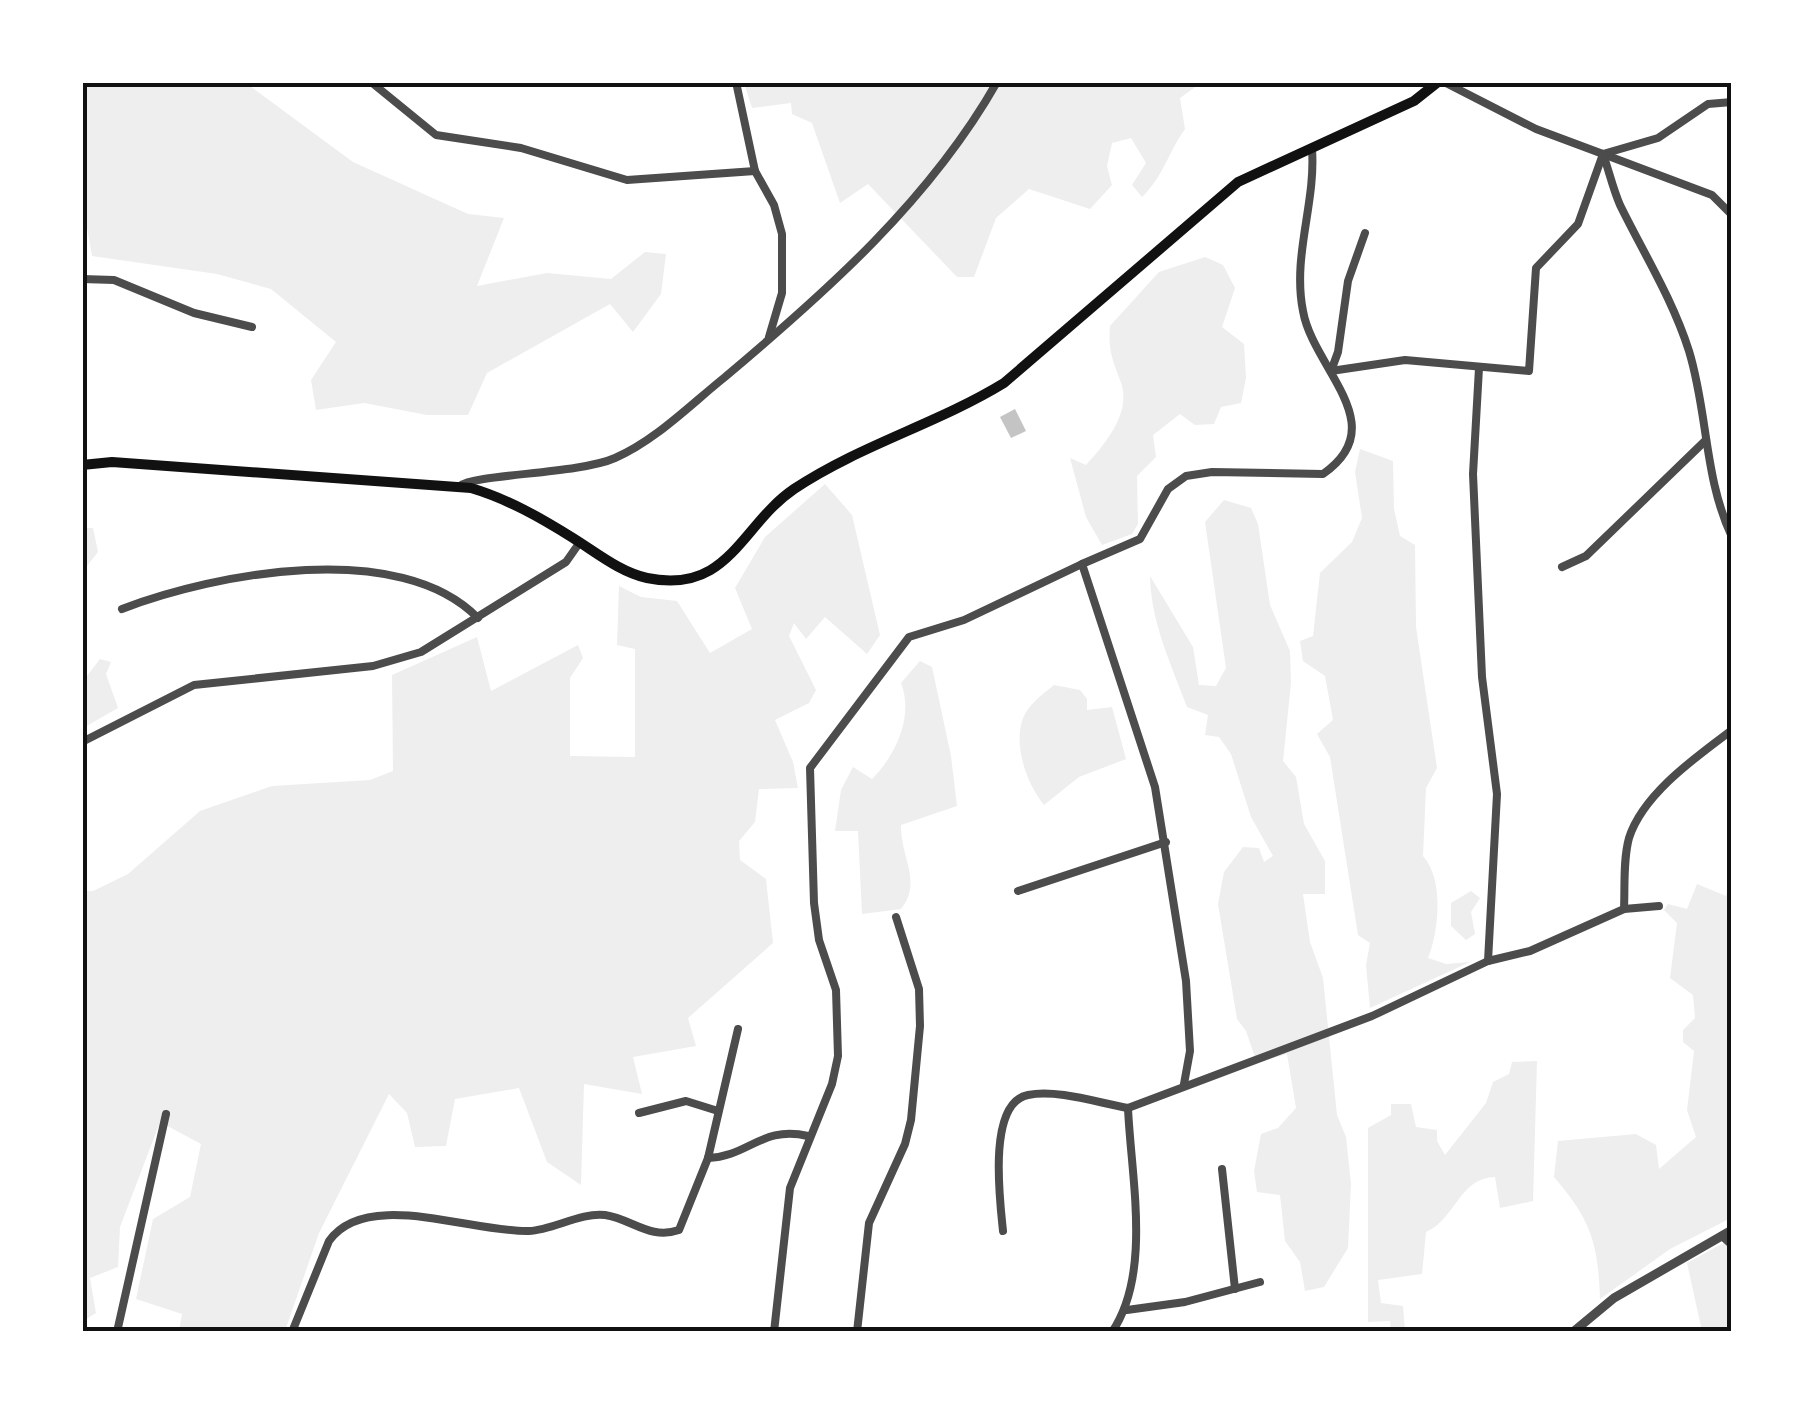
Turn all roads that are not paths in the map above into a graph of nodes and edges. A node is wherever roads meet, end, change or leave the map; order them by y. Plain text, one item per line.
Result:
1 (371, 82) edge
2 (736, 82) edge
3 (997, 82) edge
4 (1441, 82) edge
5 (1732, 102) edge
6 (1312, 149) junction
7 (1603, 154) junction
8 (755, 171) junction
9 (1732, 215) edge
10 (1365, 233) dead end
11 (82, 278) edge
12 (252, 327) dead end
13 (768, 341) junction
14 (1479, 368) junction
15 (1330, 370) junction
16 (1706, 440) junction
17 (82, 465) edge
18 (460, 486) junction
19 (1732, 538) edge
20 (580, 542) junction
21 (1082, 564) junction
22 (1562, 567) dead end
23 (122, 609) dead end
24 (478, 618) junction
25 (1732, 730) edge
26 (82, 742) edge
27 (1166, 842) junction
28 (1018, 891) dead end
29 (1659, 906) dead end
30 (1624, 909) junction
31 (896, 917) dead end
32 (1488, 961) junction
33 (738, 1029) dead end
34 (1184, 1084) junction
35 (1128, 1108) junction
36 (718, 1112) junction
37 (639, 1113) dead end
38 (166, 1114) dead end
39 (808, 1136) junction
40 (708, 1158) junction
41 (1222, 1169) dead end
42 (1003, 1231) dead end
43 (1727, 1233) edge
44 (1732, 1245) edge
45 (1260, 1282) dead end
46 (1235, 1289) junction
47 (1127, 1310) junction
48 (117, 1332) edge
49 (292, 1332) edge
50 (774, 1332) edge
51 (857, 1332) edge
52 (1112, 1332) edge
53 (1573, 1332) edge

1 - 8 street
2 - 8 street
3 - 13 street
4 - 6 main road
4 - 7 street
5 - 7 street
6 - 15 street
6 - 20 main road
7 - 9 street
7 - 14 street
7 - 16 street
8 - 13 street
10 - 15 street
11 - 12 street
13 - 18 street
14 - 15 street
14 - 32 street
15 - 21 street
16 - 19 street
16 - 22 street
17 - 18 main road
18 - 20 main road
20 - 24 street
21 - 27 street
21 - 39 street
23 - 24 street
24 - 26 street
25 - 30 street
27 - 28 street
27 - 34 street
29 - 30 street
30 - 32 street
31 - 51 street
32 - 34 street
33 - 36 street
34 - 35 street
35 - 42 street
35 - 47 street
36 - 37 street
36 - 40 street
38 - 48 street
39 - 40 street
39 - 50 street
40 - 49 street
41 - 46 street
43 - 44 street
43 - 53 street
45 - 46 street
46 - 47 street
47 - 52 street

